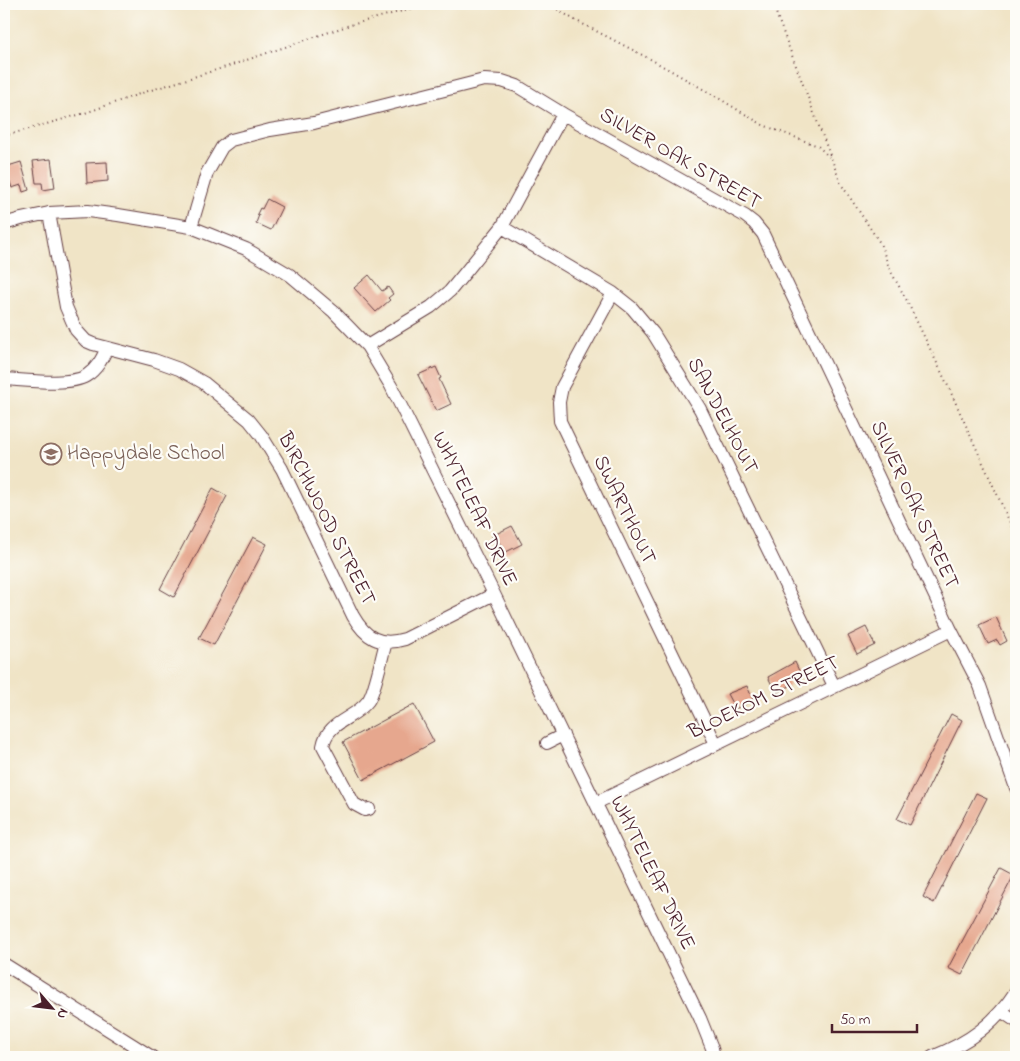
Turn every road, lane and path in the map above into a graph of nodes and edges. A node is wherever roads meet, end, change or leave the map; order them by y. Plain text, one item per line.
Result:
1 (428, 4) edge
2 (549, 4) edge
3 (774, 4) edge
4 (563, 114) junction
5 (4, 136) edge
6 (830, 158) junction
7 (49, 213) junction
8 (4, 224) edge
9 (191, 227) junction
10 (502, 227) junction
11 (614, 293) junction
12 (367, 346) junction
13 (107, 348) junction
14 (4, 379) edge
15 (1016, 536) edge
16 (494, 594) junction
17 (951, 630) junction
18 (386, 642) junction
19 (834, 686) junction
20 (563, 735) junction
21 (547, 743) dead end
22 (716, 744) junction
23 (1016, 788) edge
24 (596, 803) junction
25 (369, 809) dead end
26 (4, 964) edge
27 (1016, 991) edge
28 (1001, 1011) junction
29 (1016, 1021) edge
30 (152, 1057) edge
31 (714, 1057) edge
32 (932, 1057) edge

1 - 5 path
2 - 6 path
3 - 6 path
4 - 9 street, SILVER OAK STREET
4 - 10 street
4 - 17 street, SILVER OAK STREET
6 - 15 path
7 - 8 street, WHYTELEAF DRIVE
7 - 9 street, WHYTELEAF DRIVE
7 - 13 street, BIRCHWOOD STREET
9 - 12 street, WHYTELEAF DRIVE
10 - 11 street, SANDELHOUT
10 - 12 street
11 - 19 street, SANDELHOUT
11 - 22 street, SWARTHOUT
12 - 16 street, WHYTELEAF DRIVE
13 - 14 street
13 - 18 street, BIRCHWOOD STREET
16 - 18 street
16 - 20 street, WHYTELEAF DRIVE
17 - 19 street, BLOEKOM STREET
17 - 23 street, SILVER OAK STREET
18 - 25 street
19 - 22 street, BLOEKOM STREET
20 - 21 street
20 - 24 street, WHYTELEAF DRIVE
22 - 24 street, BLOEKOM STREET
24 - 31 street, WHYTELEAF DRIVE
26 - 30 street
27 - 28 street
28 - 29 street
28 - 32 street

